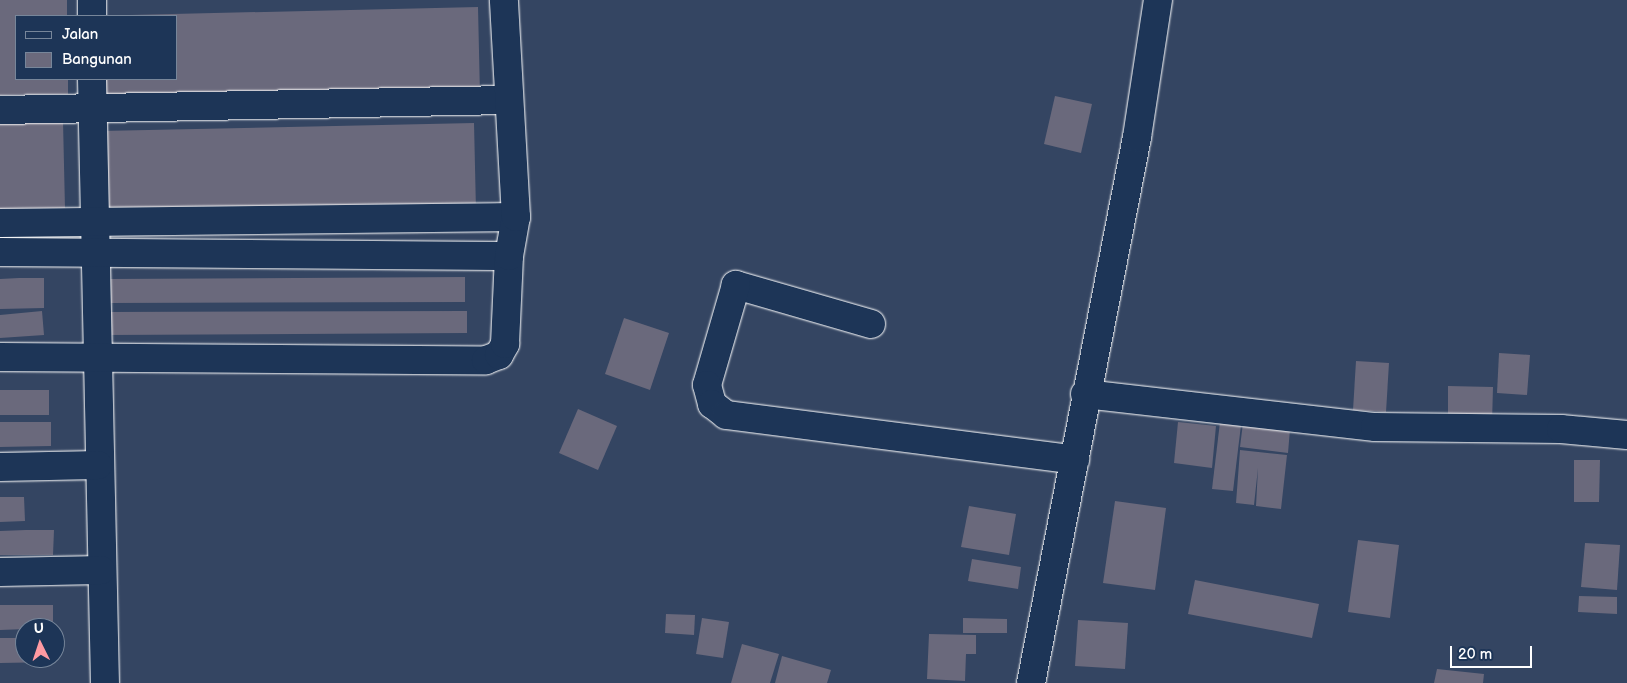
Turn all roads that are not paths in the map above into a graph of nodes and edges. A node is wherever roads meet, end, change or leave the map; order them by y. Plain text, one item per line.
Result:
1 (92, 0) edge
2 (107, 0) edge
3 (504, 0) edge
4 (1158, 0) edge
5 (92, 15) edge
6 (92, 80) edge
7 (507, 100) junction
8 (91, 108) junction
9 (0, 110) edge
10 (516, 217) junction
11 (0, 223) edge
12 (93, 224) junction
13 (97, 251) junction
14 (0, 252) edge
15 (509, 256) junction
16 (871, 324) dead end
17 (98, 356) junction
18 (0, 357) edge
19 (1085, 394) junction
20 (1627, 435) edge
21 (1075, 460) junction
22 (98, 465) junction
23 (0, 467) edge
24 (101, 570) junction
25 (0, 572) edge
26 (105, 683) edge
27 (1031, 683) edge

1 - 2 street
1 - 5 street
3 - 7 street
4 - 19 street
6 - 8 street
7 - 8 street
7 - 10 street
8 - 9 street
8 - 12 street
10 - 12 street
10 - 15 street
11 - 12 street
12 - 13 street
13 - 14 street
13 - 15 street
13 - 17 street
15 - 17 street
16 - 21 street
17 - 18 street
17 - 22 street
19 - 20 street
19 - 21 street
21 - 27 street
22 - 23 street
22 - 24 street
24 - 25 street
24 - 26 street

